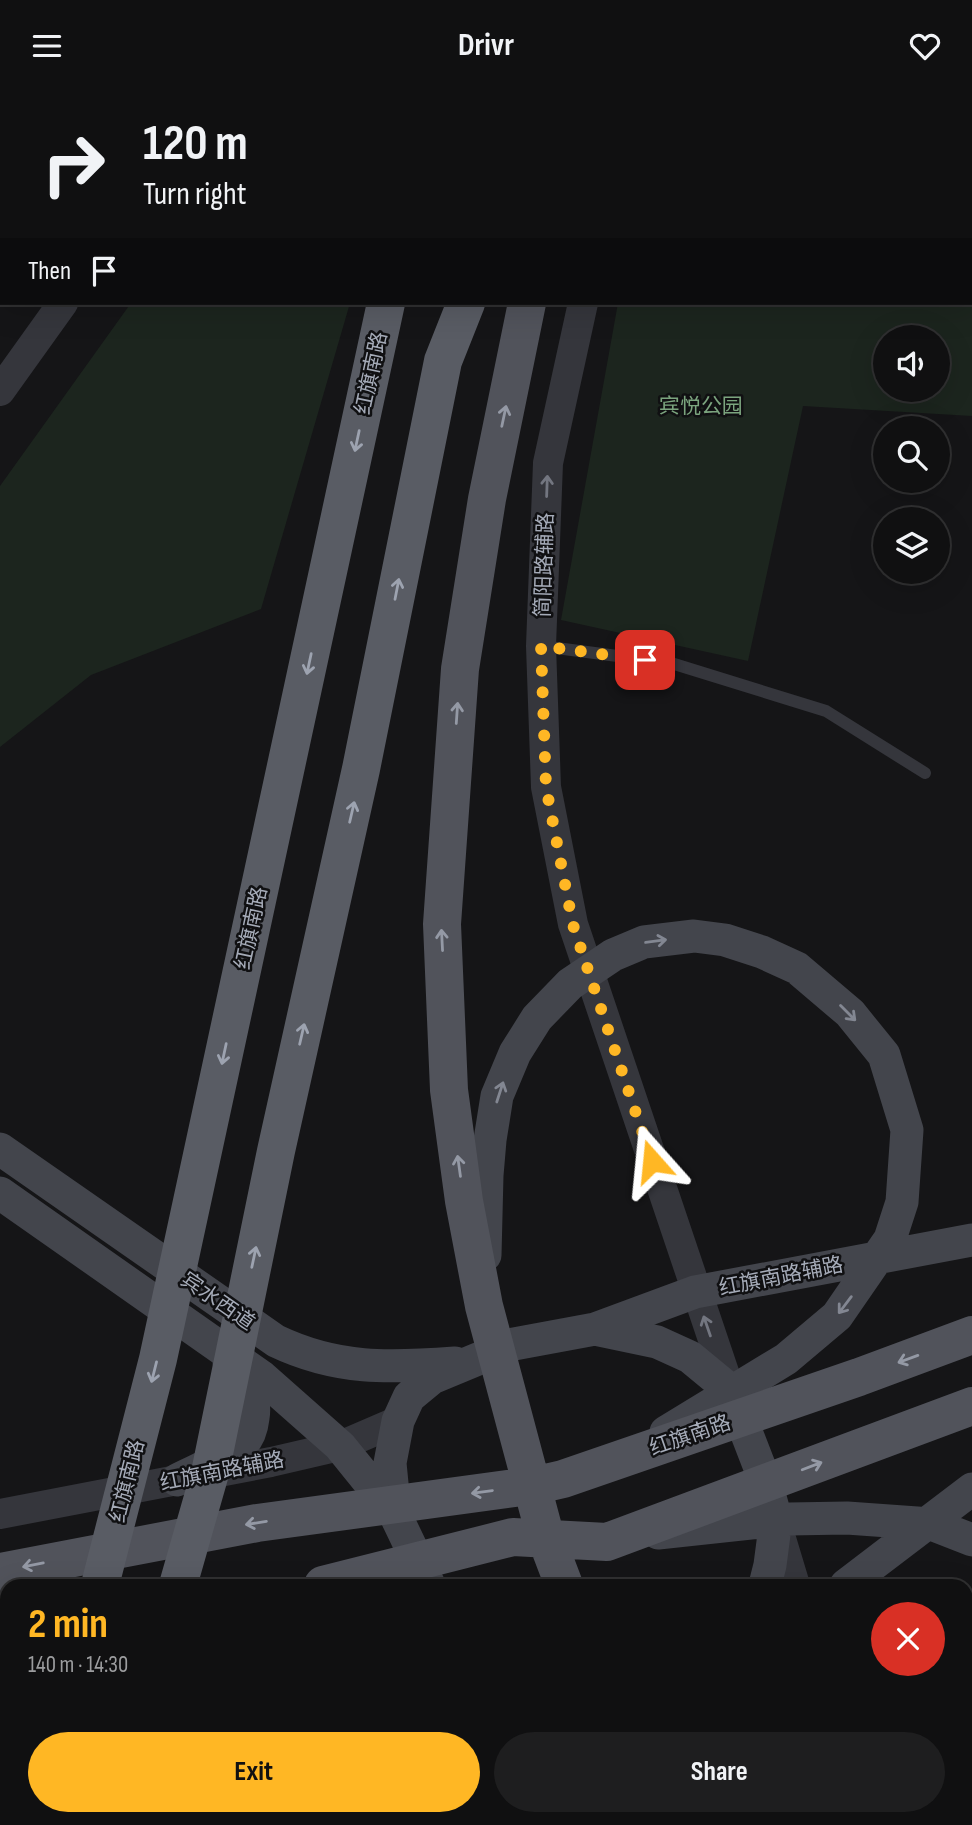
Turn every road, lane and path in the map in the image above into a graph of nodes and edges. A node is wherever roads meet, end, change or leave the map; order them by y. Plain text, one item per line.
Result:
1 (62, 305) edge
2 (386, 305) edge
3 (465, 305) edge
4 (527, 305) edge
5 (583, 305) edge
6 (0, 391) edge
7 (541, 646) junction
8 (925, 773) dead end
9 (0, 1149) edge
10 (0, 1193) edge
11 (972, 1240) edge
12 (695, 1292) junction
13 (484, 1306) junction
14 (595, 1329) junction
15 (972, 1335) edge
16 (211, 1341) junction
17 (468, 1361) junction
18 (730, 1390) junction
19 (972, 1406) edge
20 (397, 1421) junction
21 (340, 1446) junction
22 (177, 1481) junction
23 (537, 1485) junction
24 (972, 1489) edge
25 (0, 1514) edge
26 (395, 1514) junction
27 (776, 1519) junction
28 (972, 1540) edge
29 (607, 1542) junction
30 (0, 1572) edge
31 (102, 1579) edge
32 (180, 1579) edge
33 (347, 1579) edge
34 (426, 1579) edge
35 (562, 1579) edge
36 (766, 1579) edge
37 (792, 1579) edge
38 (854, 1579) edge

1 - 6 street
2 -> 31 highway, 红旗南路
32 -> 3 highway
13 -> 4 main road
7 -> 5 street, 简阳路辅路
7 - 8 lane
7 - 12 street, 简阳路辅路
9 - 17 main road, 宾水西道
10 - 16 main road, 宾水西道
11 - 12 main road, 红旗南路辅路
12 - 14 main road, 红旗南路辅路
18 -> 12 street, 简阳路辅路
13 -> 23 main road
13 - 35 main road
14 - 17 main road
14 - 18 main road
15 -> 23 main road, 红旗南路
16 - 21 main road, 宾水西道
16 - 22 main road
17 - 20 main road
18 - 27 main road
29 -> 19 main road
20 - 21 street, 红旗南路辅路
20 - 26 main road
21 - 22 street, 红旗南路辅路
21 - 26 main road, 宾水西道
22 - 25 street, 红旗南路辅路
23 -> 30 main road, 红旗南路
24 - 38 main road
26 - 34 main road
27 - 36 main road
27 - 37 street
28 - 29 main road
29 - 33 main road

